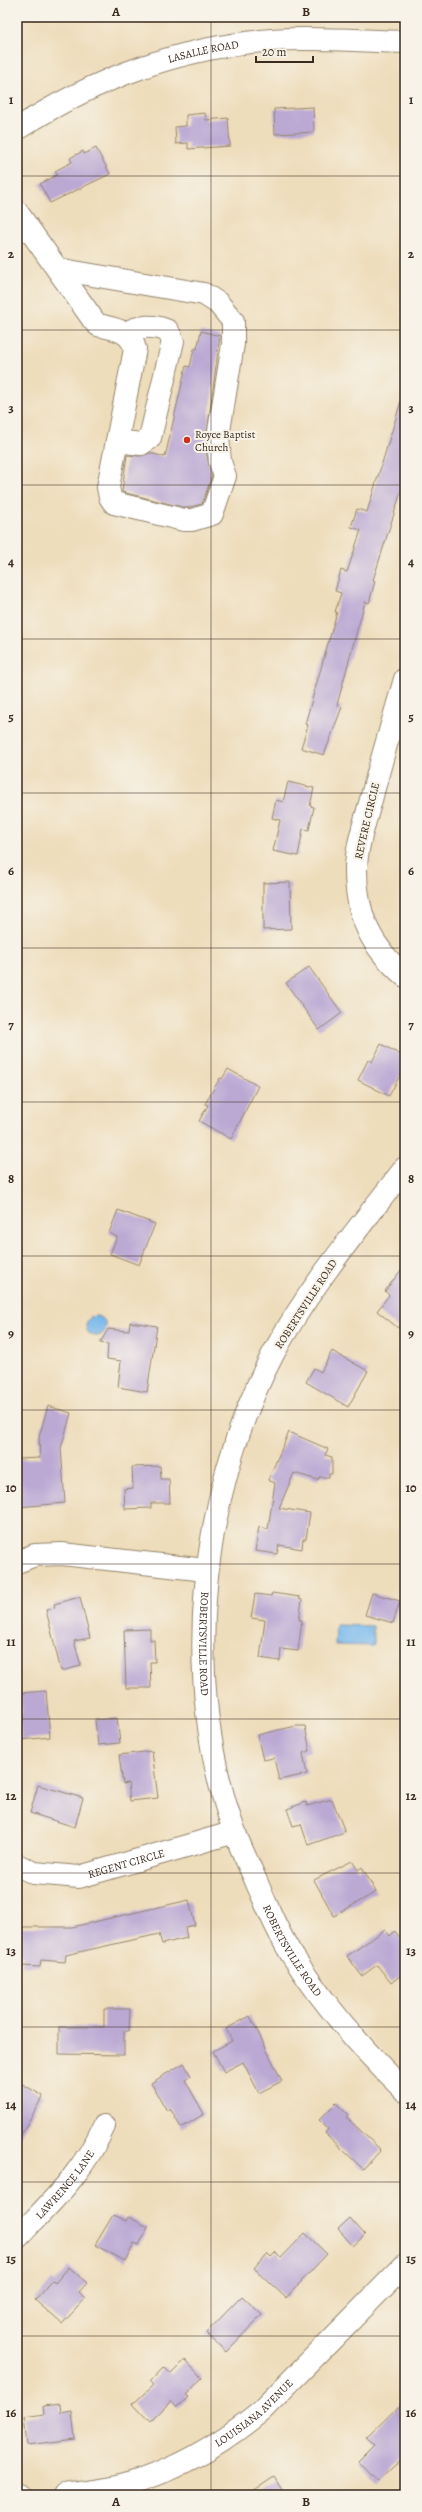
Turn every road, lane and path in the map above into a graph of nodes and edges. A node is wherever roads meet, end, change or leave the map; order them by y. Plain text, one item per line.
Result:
1 (405, 42) edge
2 (17, 129) edge
3 (17, 212) edge
4 (57, 270) junction
5 (126, 333) junction
6 (117, 441) junction
7 (405, 679) edge
8 (405, 976) edge
9 (405, 1168) edge
10 (17, 1562) edge
11 (206, 1570) junction
12 (235, 1832) junction
13 (17, 1865) edge
14 (405, 2091) edge
15 (104, 2126) dead end
16 (17, 2238) edge
17 (405, 2265) edge
18 (64, 2495) edge

1 - 2 street, LASALLE ROAD
3 - 4 street
4 - 5 street
4 - 6 street
5 - 6 street
5 - 6 street
7 - 8 street, REVERE CIRCLE
9 - 11 street, ROBERTSVILLE ROAD
10 - 11 street
11 - 12 street, ROBERTSVILLE ROAD
12 - 13 street, REGENT CIRCLE
12 - 14 street, ROBERTSVILLE ROAD
15 - 16 street, LAWRENCE LANE
17 - 18 street, LOUISIANA AVENUE

